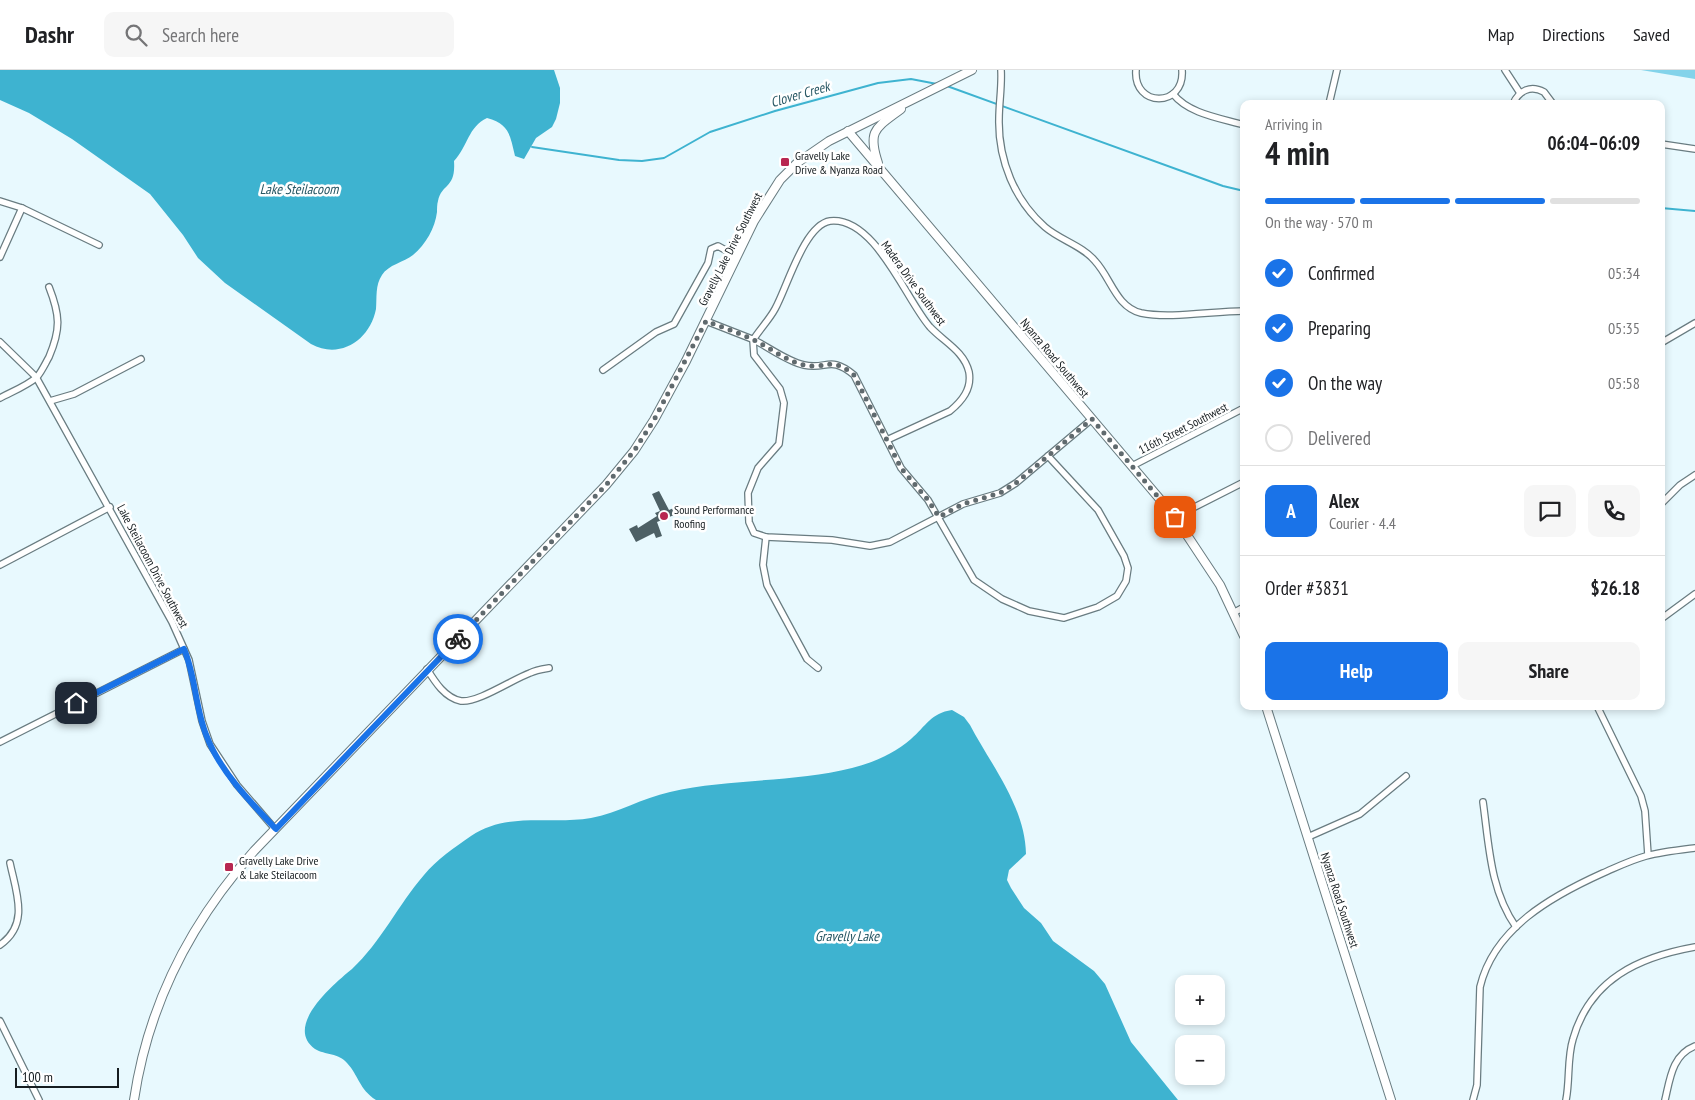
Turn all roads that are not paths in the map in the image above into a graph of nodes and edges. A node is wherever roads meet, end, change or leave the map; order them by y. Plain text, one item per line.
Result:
1 (972, 70) edge
2 (1001, 70) edge
3 (1136, 70) edge
4 (1182, 70) edge
5 (1337, 70) edge
6 (1505, 70) edge
7 (1520, 93) junction
8 (1173, 94) junction
9 (916, 97) junction
10 (1330, 100) edge
11 (1516, 100) edge
12 (1551, 100) edge
13 (1240, 124) edge
14 (848, 131) junction
15 (1665, 145) edge
16 (1695, 149) edge
17 (880, 169) junction
18 (0, 201) edge
19 (22, 208) junction
20 (99, 245) dead end
21 (736, 256) junction
22 (0, 258) edge
23 (49, 286) dead end
24 (1240, 311) edge
25 (706, 321) junction
26 (1695, 323) edge
27 (753, 340) junction
28 (1665, 341) edge
29 (0, 342) edge
30 (141, 359) dead end
31 (603, 370) dead end
32 (36, 377) junction
33 (0, 398) edge
34 (50, 401) junction
35 (1240, 410) edge
36 (1092, 419) junction
37 (887, 440) junction
38 (1048, 456) junction
39 (1132, 466) junction
40 (1695, 475) edge
41 (1240, 484) edge
42 (1665, 500) edge
43 (110, 507) junction
44 (939, 517) junction
45 (1175, 517) junction
46 (766, 537) junction
47 (0, 565) edge
48 (1695, 594) edge
49 (1240, 609) edge
50 (1234, 612) junction
51 (1665, 616) edge
52 (1240, 626) edge
53 (184, 649) junction
54 (549, 668) dead end
55 (818, 668) dead end
56 (427, 669) junction
57 (1267, 710) edge
58 (1599, 710) edge
59 (0, 742) edge
60 (1406, 776) dead end
61 (1483, 802) dead end
62 (276, 829) junction
63 (1308, 837) junction
64 (1695, 848) edge
65 (1648, 855) junction
66 (10, 862) dead end
67 (1516, 927) junction
68 (0, 944) edge
69 (1695, 947) edge
70 (0, 1021) edge
71 (1695, 1046) edge
72 (39, 1100) edge
73 (134, 1100) edge
74 (1391, 1100) edge
75 (1474, 1100) edge
76 (1566, 1100) edge
77 (1665, 1100) edge

1 - 9 main road, Gravelly Lake Drive Southwest
2 - 24 street
3 - 8 street
4 - 8 street
5 - 10 street
6 - 7 street
7 - 11 street
7 - 12 street
8 - 13 street
9 - 14 main road, Gravelly Lake Drive Southwest
9 - 17 main road
14 - 17 main road, Nyanza Road Southwest
14 - 21 main road, Gravelly Lake Drive Southwest
15 - 16 street
17 - 36 main road, Nyanza Road Southwest
18 - 19 street
19 - 20 street
19 - 22 street
21 - 25 main road, Gravelly Lake Drive Southwest
21 - 31 street
23 - 32 street
25 - 27 street
25 - 56 main road, Gravelly Lake Drive Southwest
26 - 28 street
27 - 37 street
27 - 37 street, Madera Drive Southwest
27 - 46 street
29 - 32 street, Lake Steilacoom Drive Southwest
30 - 34 street
32 - 33 street
32 - 34 street, Lake Steilacoom Drive Southwest
34 - 43 street, Lake Steilacoom Drive Southwest
35 - 39 street, 116th Street Southwest
36 - 38 street
36 - 39 main road, Nyanza Road Southwest
37 - 44 street
38 - 44 street
38 - 44 street
39 - 45 main road, Nyanza Road Southwest
40 - 42 street
41 - 45 street
43 - 47 street
43 - 53 street, Lake Steilacoom Drive Southwest
44 - 46 street
45 - 50 main road, Nyanza Road Southwest
46 - 55 street
48 - 51 street
49 - 50 street
50 - 52 main road, Nyanza Road Southwest
53 - 59 street
53 - 62 street, Lake Steilacoom Drive Southwest
54 - 56 street
56 - 62 main road, Gravelly Lake Drive Southwest
57 - 63 main road, Nyanza Road Southwest
58 - 65 street
60 - 63 street
61 - 67 street
62 - 73 main road, Gravelly Lake Drive Southwest
63 - 74 main road, Nyanza Road Southwest
64 - 65 street
65 - 67 street
66 - 68 street
67 - 75 street
69 - 76 street
70 - 72 street
71 - 77 street

